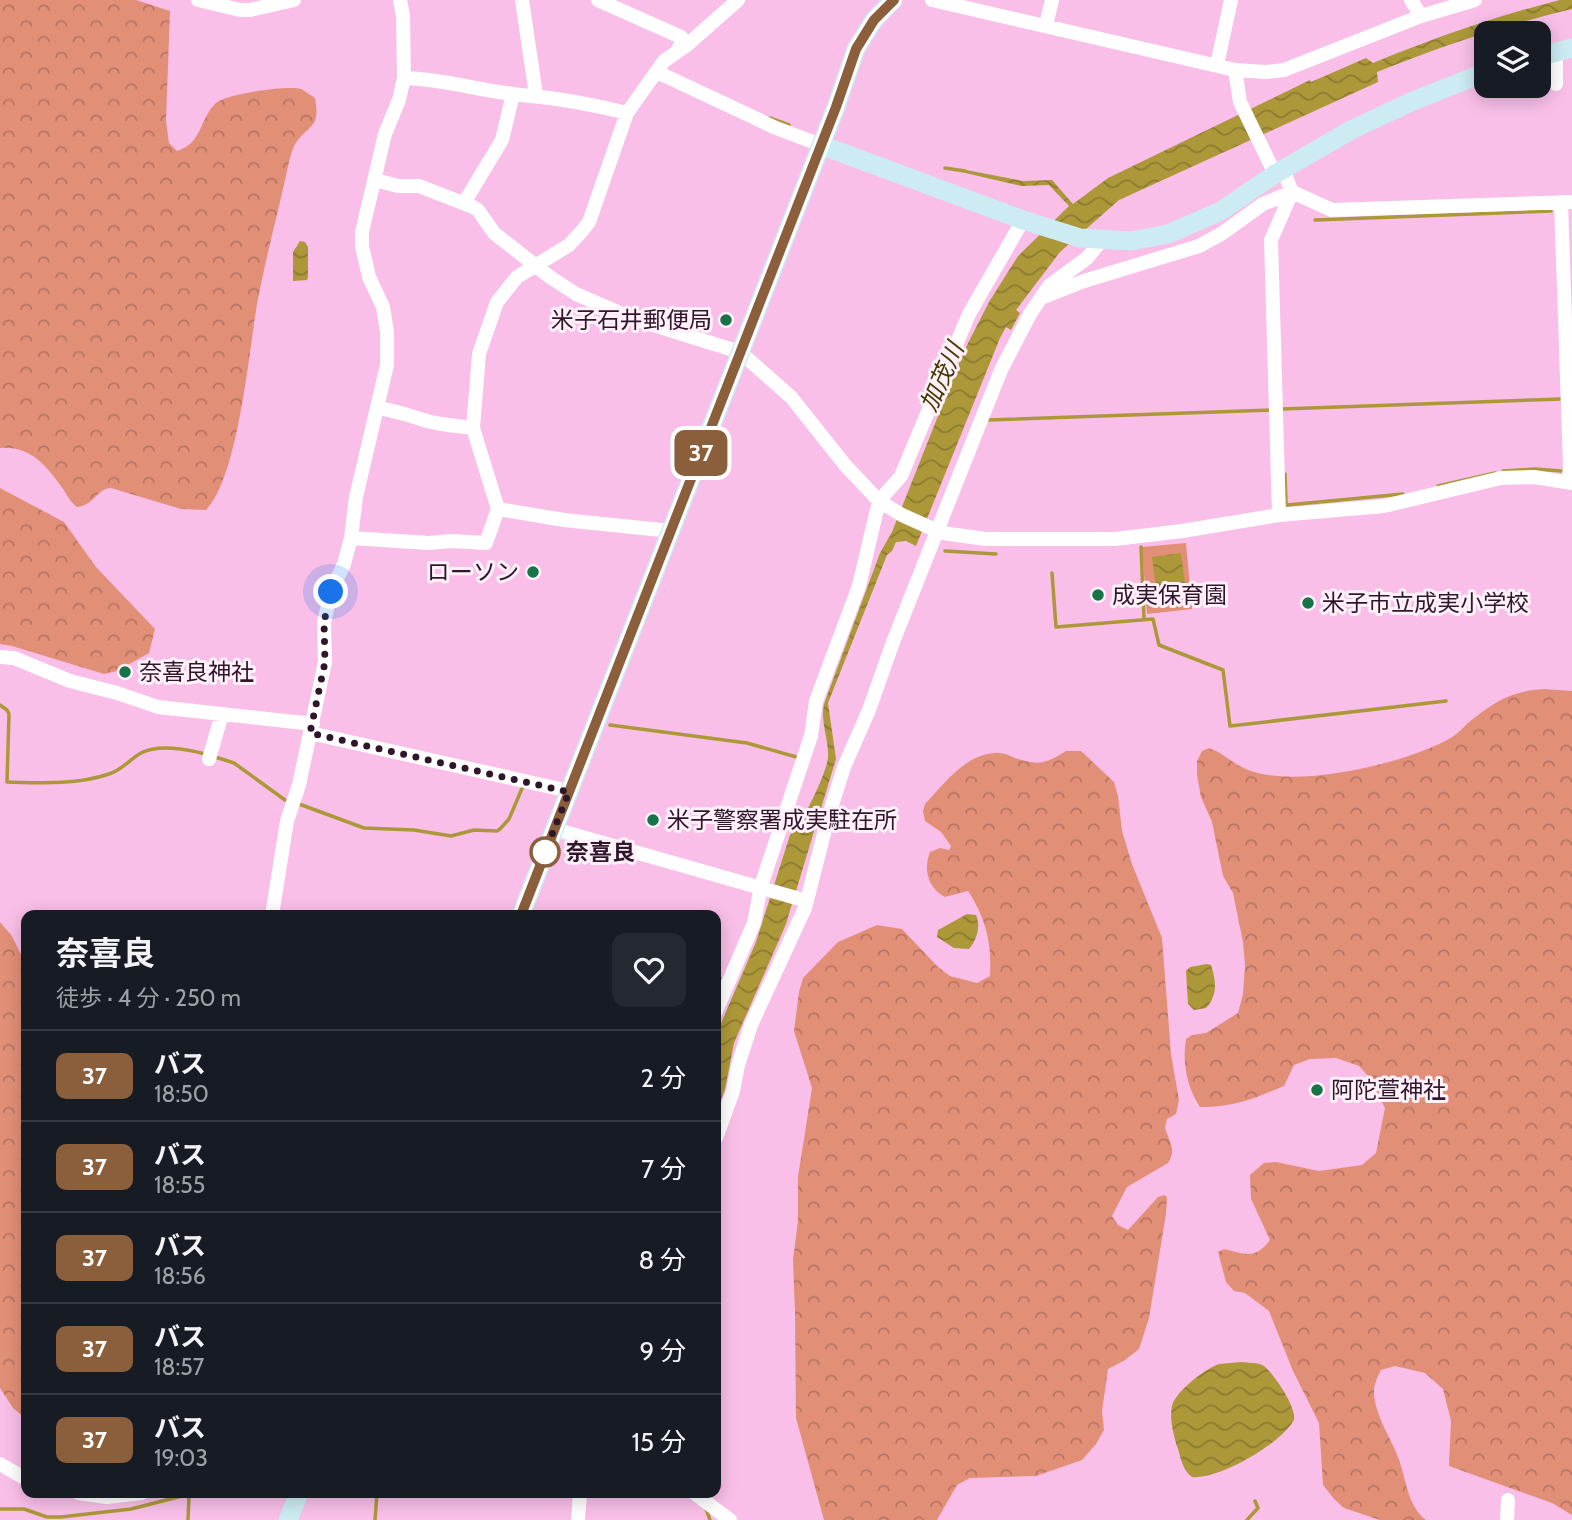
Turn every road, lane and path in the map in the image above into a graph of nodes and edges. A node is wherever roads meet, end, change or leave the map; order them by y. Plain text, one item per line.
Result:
1 (198, 0) edge
2 (293, 0) edge
3 (400, 0) edge
4 (522, 0) edge
5 (598, 0) edge
6 (738, 0) edge
7 (894, 0) edge
8 (932, 0) edge
9 (1052, 0) edge
10 (1231, 0) edge
11 (1411, 0) edge
12 (1475, 0) edge
13 (1422, 16) junction
14 (1046, 25) junction
15 (677, 52) junction
16 (1555, 53) edge
17 (1217, 65) junction
18 (1235, 71) junction
19 (657, 72) junction
20 (1474, 77) edge
21 (404, 78) junction
22 (1556, 84) dead end
23 (513, 94) junction
24 (536, 95) junction
25 (627, 113) junction
26 (821, 145) junction
27 (1276, 169) junction
28 (375, 180) junction
29 (1292, 192) junction
30 (1566, 202) edge
31 (464, 203) junction
32 (1029, 222) junction
33 (1102, 240) junction
34 (534, 265) junction
35 (1041, 298) junction
36 (740, 352) junction
37 (1570, 404) edge
38 (377, 408) junction
39 (473, 428) junction
40 (1570, 483) edge
41 (879, 500) junction
42 (498, 509) junction
43 (1279, 515) junction
44 (930, 528) junction
45 (671, 531) junction
46 (351, 538) junction
47 (0, 657) edge
48 (222, 714) junction
49 (312, 728) junction
50 (209, 759) dead end
51 (569, 792) junction
52 (554, 829) junction
53 (764, 887) junction
54 (807, 901) junction
55 (273, 910) edge
56 (523, 910) edge
57 (721, 999) edge
58 (721, 1124) edge
59 (0, 1464) edge
60 (21, 1477) edge
61 (297, 1498) edge
62 (580, 1498) edge
63 (701, 1498) edge
64 (1508, 1500) dead end
65 (288, 1520) edge
66 (578, 1520) edge
67 (730, 1520) edge
68 (1507, 1520) edge

1 - 2 street
3 - 21 street
4 - 24 street
5 - 15 street
6 - 15 street
7 - 26 main road
8 - 14 street
9 - 14 street
10 - 17 street
11 - 13 street
12 - 13 street
13 - 18 street
14 - 17 street
15 - 19 street
16 - 22 street
17 - 18 street
18 - 27 street
19 - 25 street
19 - 26 street
20 - 27 main road
21 - 23 street
21 - 28 street
23 - 24 street
23 - 31 street
24 - 25 street
25 - 34 street
26 - 32 main road
26 - 36 main road
27 - 29 street
27 - 33 main road
28 - 31 street
28 - 38 street
29 - 30 street
29 - 35 street
29 - 43 street
30 - 37 street
31 - 34 street
32 - 33 main road
32 - 41 street
33 - 35 street
34 - 36 street
34 - 39 street
35 - 44 street
36 - 41 street
36 - 45 main road
37 - 40 street
38 - 39 street
38 - 46 street
39 - 42 street
40 - 43 street
41 - 44 street
41 - 53 street
42 - 45 street
42 - 46 street
43 - 44 street
44 - 54 street
45 - 51 main road
46 - 49 street
47 - 48 street
48 - 49 street
48 - 50 street
49 - 51 street
49 - 55 street
51 - 52 main road
52 - 53 street
52 - 56 main road
53 - 54 street
53 - 57 street
54 - 58 street
59 - 60 street
61 - 65 main road
62 - 66 street
63 - 67 street
64 - 68 street

